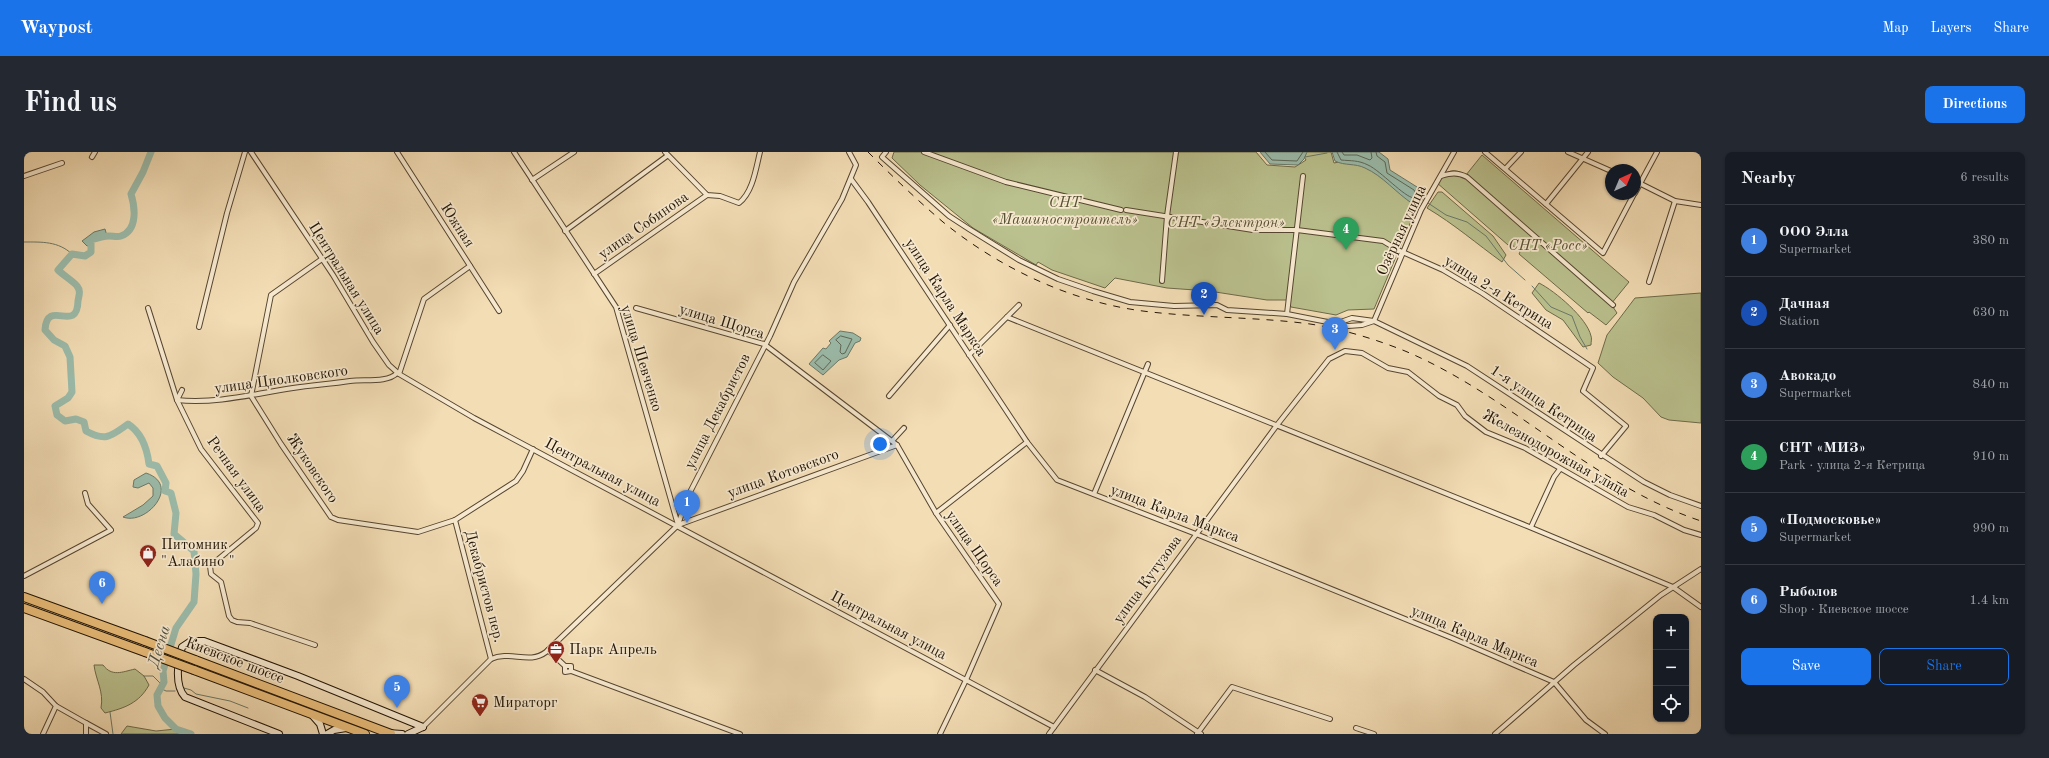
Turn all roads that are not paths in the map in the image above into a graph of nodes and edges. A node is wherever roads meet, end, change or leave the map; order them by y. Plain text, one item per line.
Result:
1 (95, 152) edge
2 (245, 152) edge
3 (251, 152) edge
4 (396, 152) edge
5 (514, 152) edge
6 (574, 152) edge
7 (760, 152) edge
8 (849, 152) edge
9 (886, 152) edge
10 (924, 152) edge
11 (1176, 152) edge
12 (1454, 152) edge
13 (1485, 152) edge
14 (1521, 152) edge
15 (1568, 152) edge
16 (1588, 152) edge
17 (1657, 152) edge
18 (666, 154) edge
19 (92, 157) dead end
20 (1583, 159) junction
21 (62, 163) dead end
22 (1506, 168) junction
23 (1605, 168) edge
24 (24, 176) edge
25 (1303, 176) dead end
26 (1441, 176) junction
27 (851, 179) junction
28 (532, 180) junction
29 (1641, 181) edge
30 (1641, 184) edge
31 (707, 195) junction
32 (1631, 200) edge
33 (1675, 201) junction
34 (1546, 204) junction
35 (1701, 205) edge
36 (1121, 210) dead end
37 (1126, 210) dead end
38 (1167, 216) junction
39 (1296, 230) junction
40 (565, 231) junction
41 (1402, 252) junction
42 (322, 259) junction
43 (470, 266) junction
44 (594, 274) junction
45 (1162, 280) dead end
46 (1649, 282) dead end
47 (1019, 305) dead end
48 (1613, 305) dead end
49 (148, 308) dead end
50 (636, 308) dead end
51 (499, 311) dead end
52 (1287, 314) junction
53 (1007, 317) junction
54 (1374, 321) junction
55 (1335, 324) junction
56 (950, 325) junction
57 (199, 327) dead end
58 (764, 344) junction
59 (1345, 351) joint
60 (969, 355) junction
61 (1148, 364) dead end
62 (398, 373) junction
63 (1144, 373) junction
64 (182, 390) dead end
65 (251, 396) junction
66 (889, 396) dead end
67 (177, 400) junction
68 (1277, 425) junction
69 (904, 428) dead end
70 (892, 441) junction
71 (1027, 442) junction
72 (897, 445) junction
73 (533, 449) junction
74 (1601, 456) junction
75 (1560, 469) junction
76 (85, 493) dead end
77 (1094, 494) junction
78 (1701, 506) edge
79 (936, 512) junction
80 (455, 520) junction
81 (678, 525) junction
82 (1530, 527) junction
83 (1196, 534) junction
84 (1701, 535) edge
85 (1701, 569) edge
86 (24, 576) edge
87 (1673, 586) junction
88 (24, 597) edge
89 (24, 608) edge
90 (1701, 608) edge
91 (315, 645) dead end
92 (548, 650) junction
93 (491, 659) junction
94 (1095, 670) junction
95 (24, 679) edge
96 (966, 680) junction
97 (1554, 682) junction
98 (56, 706) junction
99 (310, 713) junction
100 (1330, 719) dead end
101 (86, 723) junction
102 (415, 724) junction
103 (422, 727) junction
104 (1054, 727) junction
105 (349, 728) junction
106 (1356, 728) dead end
107 (415, 732) junction
108 (390, 733) edge
109 (1199, 733) edge
110 (43, 734) edge
111 (86, 734) edge
112 (106, 734) edge
113 (279, 734) edge
114 (323, 734) edge
115 (327, 734) edge
116 (365, 734) edge
117 (402, 734) edge
118 (408, 734) edge
119 (424, 734) edge
120 (740, 734) edge
121 (940, 734) edge
122 (1049, 734) edge
123 (1374, 734) edge
124 (1495, 734) edge
125 (1605, 734) edge

1 - 19 street
2 - 57 street
3 - 42 street, Центральная улица
4 - 43 street, Южная
5 - 28 street, улица Шевченко
6 - 28 street
7 - 31 street
8 - 27 street, улица Декабристов
9 - 52 street
10 - 36 street
11 - 38 street
12 - 26 street, Озёрная улица
13 - 22 street
14 - 22 street
15 - 20 street
16 - 20 street
17 - 29 street
18 - 31 street
18 - 40 street
20 - 23 street
20 - 34 street
21 - 24 street
22 - 34 street
25 - 39 street
26 - 41 street, Озёрная улица
26 - 48 street
27 - 56 street, улица Карла Маркса
27 - 58 street, улица Декабристов
28 - 40 street, улица Шевченко
30 - 33 street
31 - 44 street, улица Собинова
32 - 34 street
33 - 35 street
33 - 46 street
37 - 38 street, улица 2-я Кетрица
38 - 39 street, улица 2-я Кетрица
38 - 45 street
39 - 41 street, улица 2-я Кетрица
39 - 52 street
40 - 44 street, улица Шевченко
41 - 54 street, Озёрная улица
41 - 74 street, улица 2-я Кетрица
42 - 62 street, Центральная улица
42 - 65 street
43 - 51 street, Южная
43 - 62 street
44 - 81 street, улица Шевченко
47 - 53 street
49 - 67 street, Речная улица
50 - 58 street, улица Щорса
52 - 55 street
53 - 60 street
53 - 63 street
54 - 55 street
54 - 55 street, 1-я улица Кетрица
54 - 74 street, 1-я улица Кетрица
56 - 60 street, улица Карла Маркса
56 - 66 street
58 - 70 street, улица Щорса
58 - 81 street, улица Декабристов
59 - 68 street, улица Кутузова
59 - 75 street, Железнодорожная улица
60 - 71 street, улица Карла Маркса
61 - 63 street
62 - 65 street, улица Циолковского
62 - 73 street, Центральная улица
63 - 68 street
63 - 77 street
64 - 67 street
65 - 67 street, улица Циолковского
65 - 80 street, Жуковского
67 - 91 street, Речная улица
68 - 82 street
68 - 83 street, улица Кутузова
69 - 70 street
70 - 72 street, улица Щорса
71 - 77 street, улица Карла Маркса
71 - 79 street
72 - 79 street, улица Щорса
72 - 81 street, улица Котовского
73 - 80 street, Жуковского
73 - 81 street, Центральная улица
74 - 78 street, 1-я улица Кетрица
75 - 82 street
75 - 84 street, Железнодорожная улица
76 - 86 street
77 - 83 street, улица Карла Маркса
79 - 96 street, улица Щорса
80 - 93 street, Декабристов пер.
81 - 92 street, улица Декабристов
81 - 96 street, Центральная улица
82 - 87 street
83 - 94 street, улица Кутузова
83 - 97 street, улица Карла Маркса
85 - 87 street
87 - 90 street
87 - 97 street
88 - 108 highway, Киевское шоссе, bridge
89 - 99 highway, Киевское шоссе, bridge
92 - 93 street, улица Декабристов
92 - 120 street
93 - 103 street
94 - 104 street, улица Кутузова
94 - 109 street
95 - 98 street
96 - 104 street, Центральная улица
96 - 121 street, улица Щорса
97 - 124 street
97 - 125 street, улица Карла Маркса
98 - 101 street
98 - 110 street
99 - 105 highway, Киевское шоссе
99 - 114 street
100 - 109 street
101 - 111 street
101 - 112 street
102 - 103 street
102 - 107 street
102 - 113 street
103 - 107 street
103 - 119 street
104 - 122 street, улица Кутузова
105 - 115 street
105 - 116 highway, Киевское шоссе
106 - 123 street
107 - 118 street
108 - 117 street

